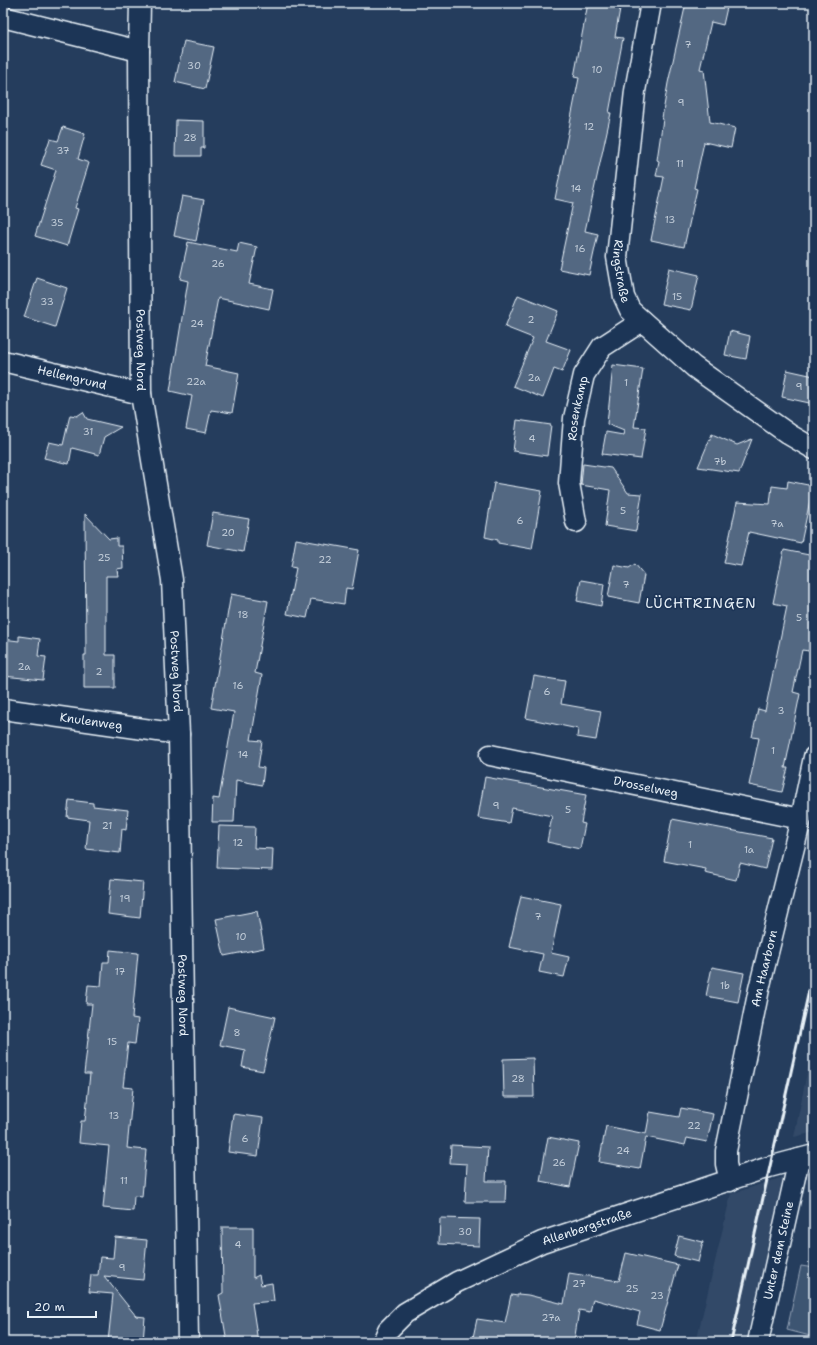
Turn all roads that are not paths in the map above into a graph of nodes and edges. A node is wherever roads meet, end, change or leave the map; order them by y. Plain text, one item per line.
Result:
1 (140, 3) edge
2 (651, 3) edge
3 (3, 17) edge
4 (139, 51) junction
5 (642, 321) junction
6 (3, 361) edge
7 (141, 394) junction
8 (814, 448) edge
9 (576, 522) dead end
10 (3, 709) edge
11 (179, 734) junction
12 (490, 755) dead end
13 (814, 758) edge
14 (801, 819) junction
15 (807, 1157) edge
16 (730, 1181) junction
17 (188, 1342) edge
18 (383, 1342) edge
19 (758, 1342) edge

1 - 4 street, Postweg Nord
2 - 5 street, Ringstraße
3 - 4 street
4 - 7 street, Postweg Nord
5 - 8 street, Ringstraße
5 - 9 street, Rosenkamp
6 - 7 street, Hellengrund
7 - 11 street, Postweg Nord
10 - 11 street, Knulenweg
11 - 17 street, Postweg Nord
12 - 14 street, Drosselweg
13 - 14 street, Am Haarborn
14 - 16 street, Am Haarborn
15 - 16 street, Allenbergstraße
15 - 19 street, Unter dem Steine
16 - 18 street, Allenbergstraße

